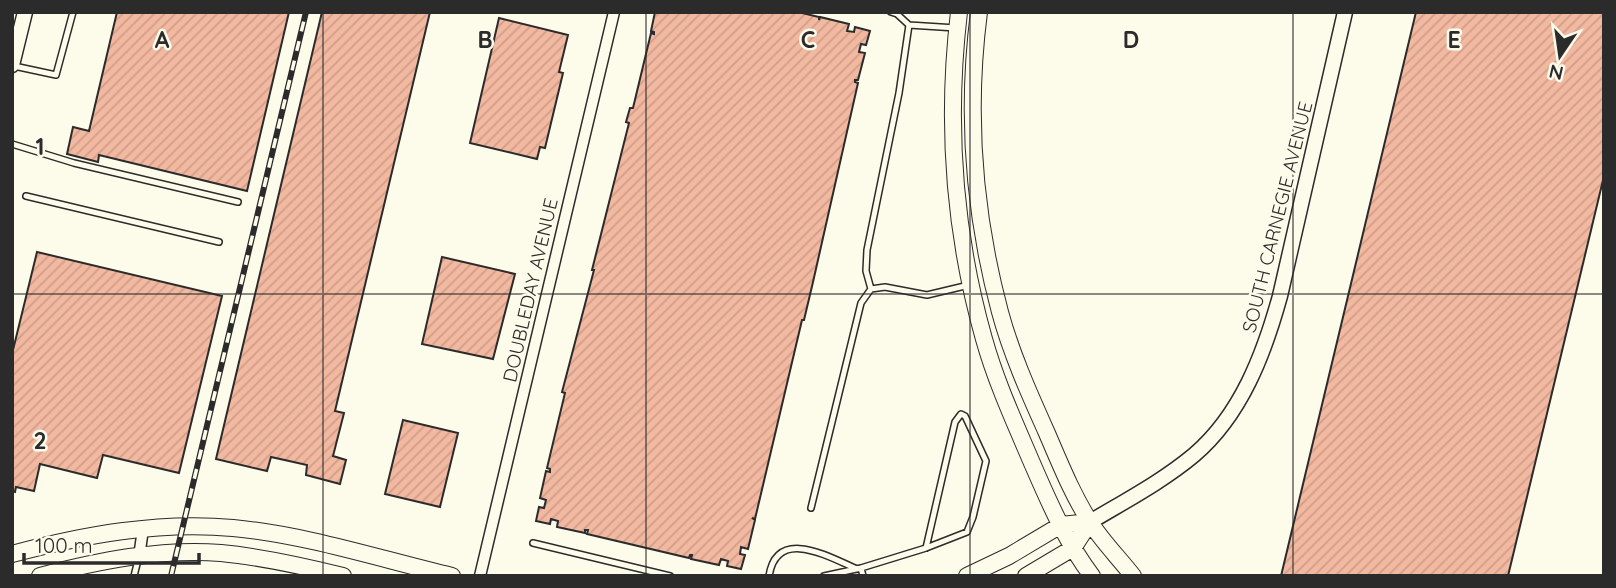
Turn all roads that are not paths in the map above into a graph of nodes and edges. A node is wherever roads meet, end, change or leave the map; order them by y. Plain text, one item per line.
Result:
1 (25, 12) edge
2 (73, 12) edge
3 (614, 12) edge
4 (891, 12) edge
5 (979, 12) edge
6 (1345, 12) edge
7 (958, 20) edge
8 (909, 25) junction
9 (15, 43) edge
10 (12, 65) edge
11 (12, 144) edge
12 (26, 196) dead end
13 (238, 202) dead end
14 (219, 242) dead end
15 (972, 284) junction
16 (871, 289) junction
17 (811, 508) dead end
18 (1090, 522) junction
19 (1061, 525) junction
20 (143, 529) junction
21 (533, 543) dead end
22 (926, 548) junction
23 (1073, 548) junction
24 (12, 554) edge
25 (139, 557) junction
26 (859, 568) junction
27 (40, 576) edge
28 (134, 576) edge
29 (343, 576) edge
30 (452, 576) edge
31 (480, 576) edge
32 (670, 576) edge
33 (769, 576) edge
34 (824, 576) edge
35 (863, 576) edge
36 (967, 576) edge
37 (1026, 576) edge
38 (1092, 576) edge
39 (1133, 576) edge

1 - 9 street
2 - 10 lane
3 - 31 street, DOUBLEDAY AVENUE
4 - 8 lane
5 - 18 main road
6 - 18 street, SOUTH CARNEGIE AVENUE
7 - 8 lane
7 - 15 main road
8 - 16 lane
9 - 10 street
11 - 13 lane
12 - 14 lane
15 - 16 lane
15 - 19 main road
16 - 17 lane
18 - 19 main road
18 - 23 main road
18 - 39 main road
19 - 23 main road
19 - 36 main road
20 - 24 main road
20 - 25 street
20 - 30 main road
21 - 32 lane
22 - 22 lane
22 - 26 lane
23 - 37 main road
23 - 38 main road
25 - 27 main road
25 - 28 lane
25 - 29 main road
26 - 33 lane
26 - 34 lane
26 - 35 lane

